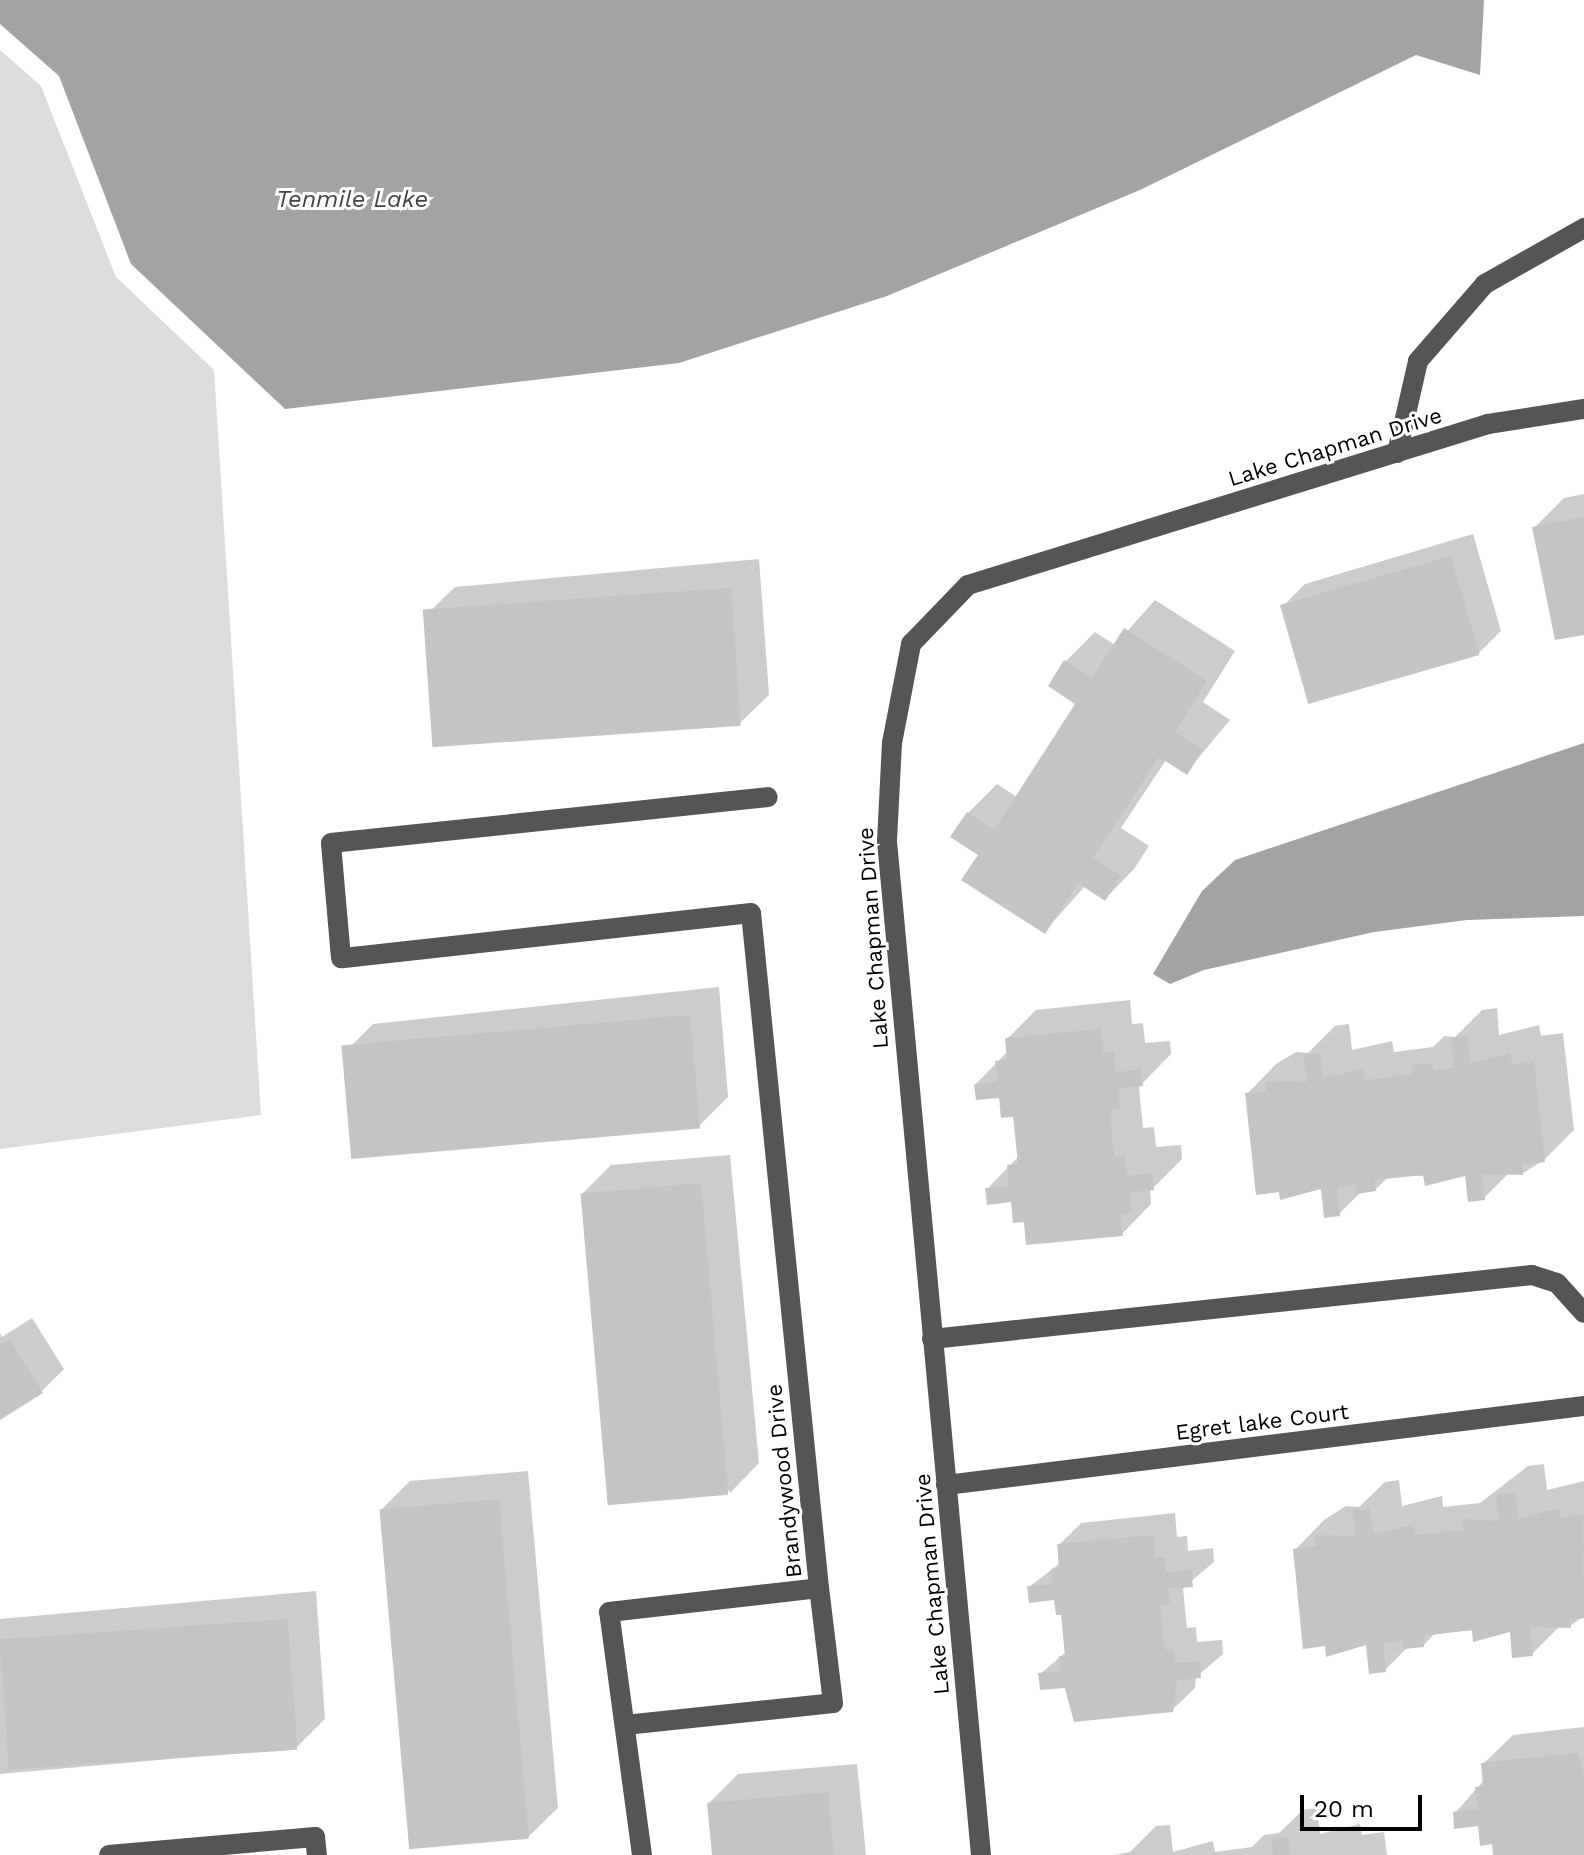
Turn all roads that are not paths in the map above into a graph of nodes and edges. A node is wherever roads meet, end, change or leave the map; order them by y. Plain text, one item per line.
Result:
1 (1584, 228) edge
2 (1584, 409) edge
3 (1397, 453) junction
4 (768, 797) dead end
5 (1584, 1313) edge
6 (932, 1339) junction
7 (1584, 1406) edge
8 (946, 1485) junction
9 (819, 1588) junction
10 (625, 1725) junction
11 (109, 1855) edge
12 (317, 1855) edge
13 (642, 1855) edge
14 (981, 1855) edge

1 - 3 street
2 - 3 street, Lake Chapman Drive
3 - 6 street, Lake Chapman Drive
4 - 9 street, Brandywood Drive
5 - 6 street
6 - 8 street, Lake Chapman Drive
7 - 8 street, Egret lake Court
8 - 14 street, Lake Chapman Drive
9 - 10 street
9 - 10 street, Brandywood Drive
10 - 13 street, Brandywood Drive
11 - 12 street

